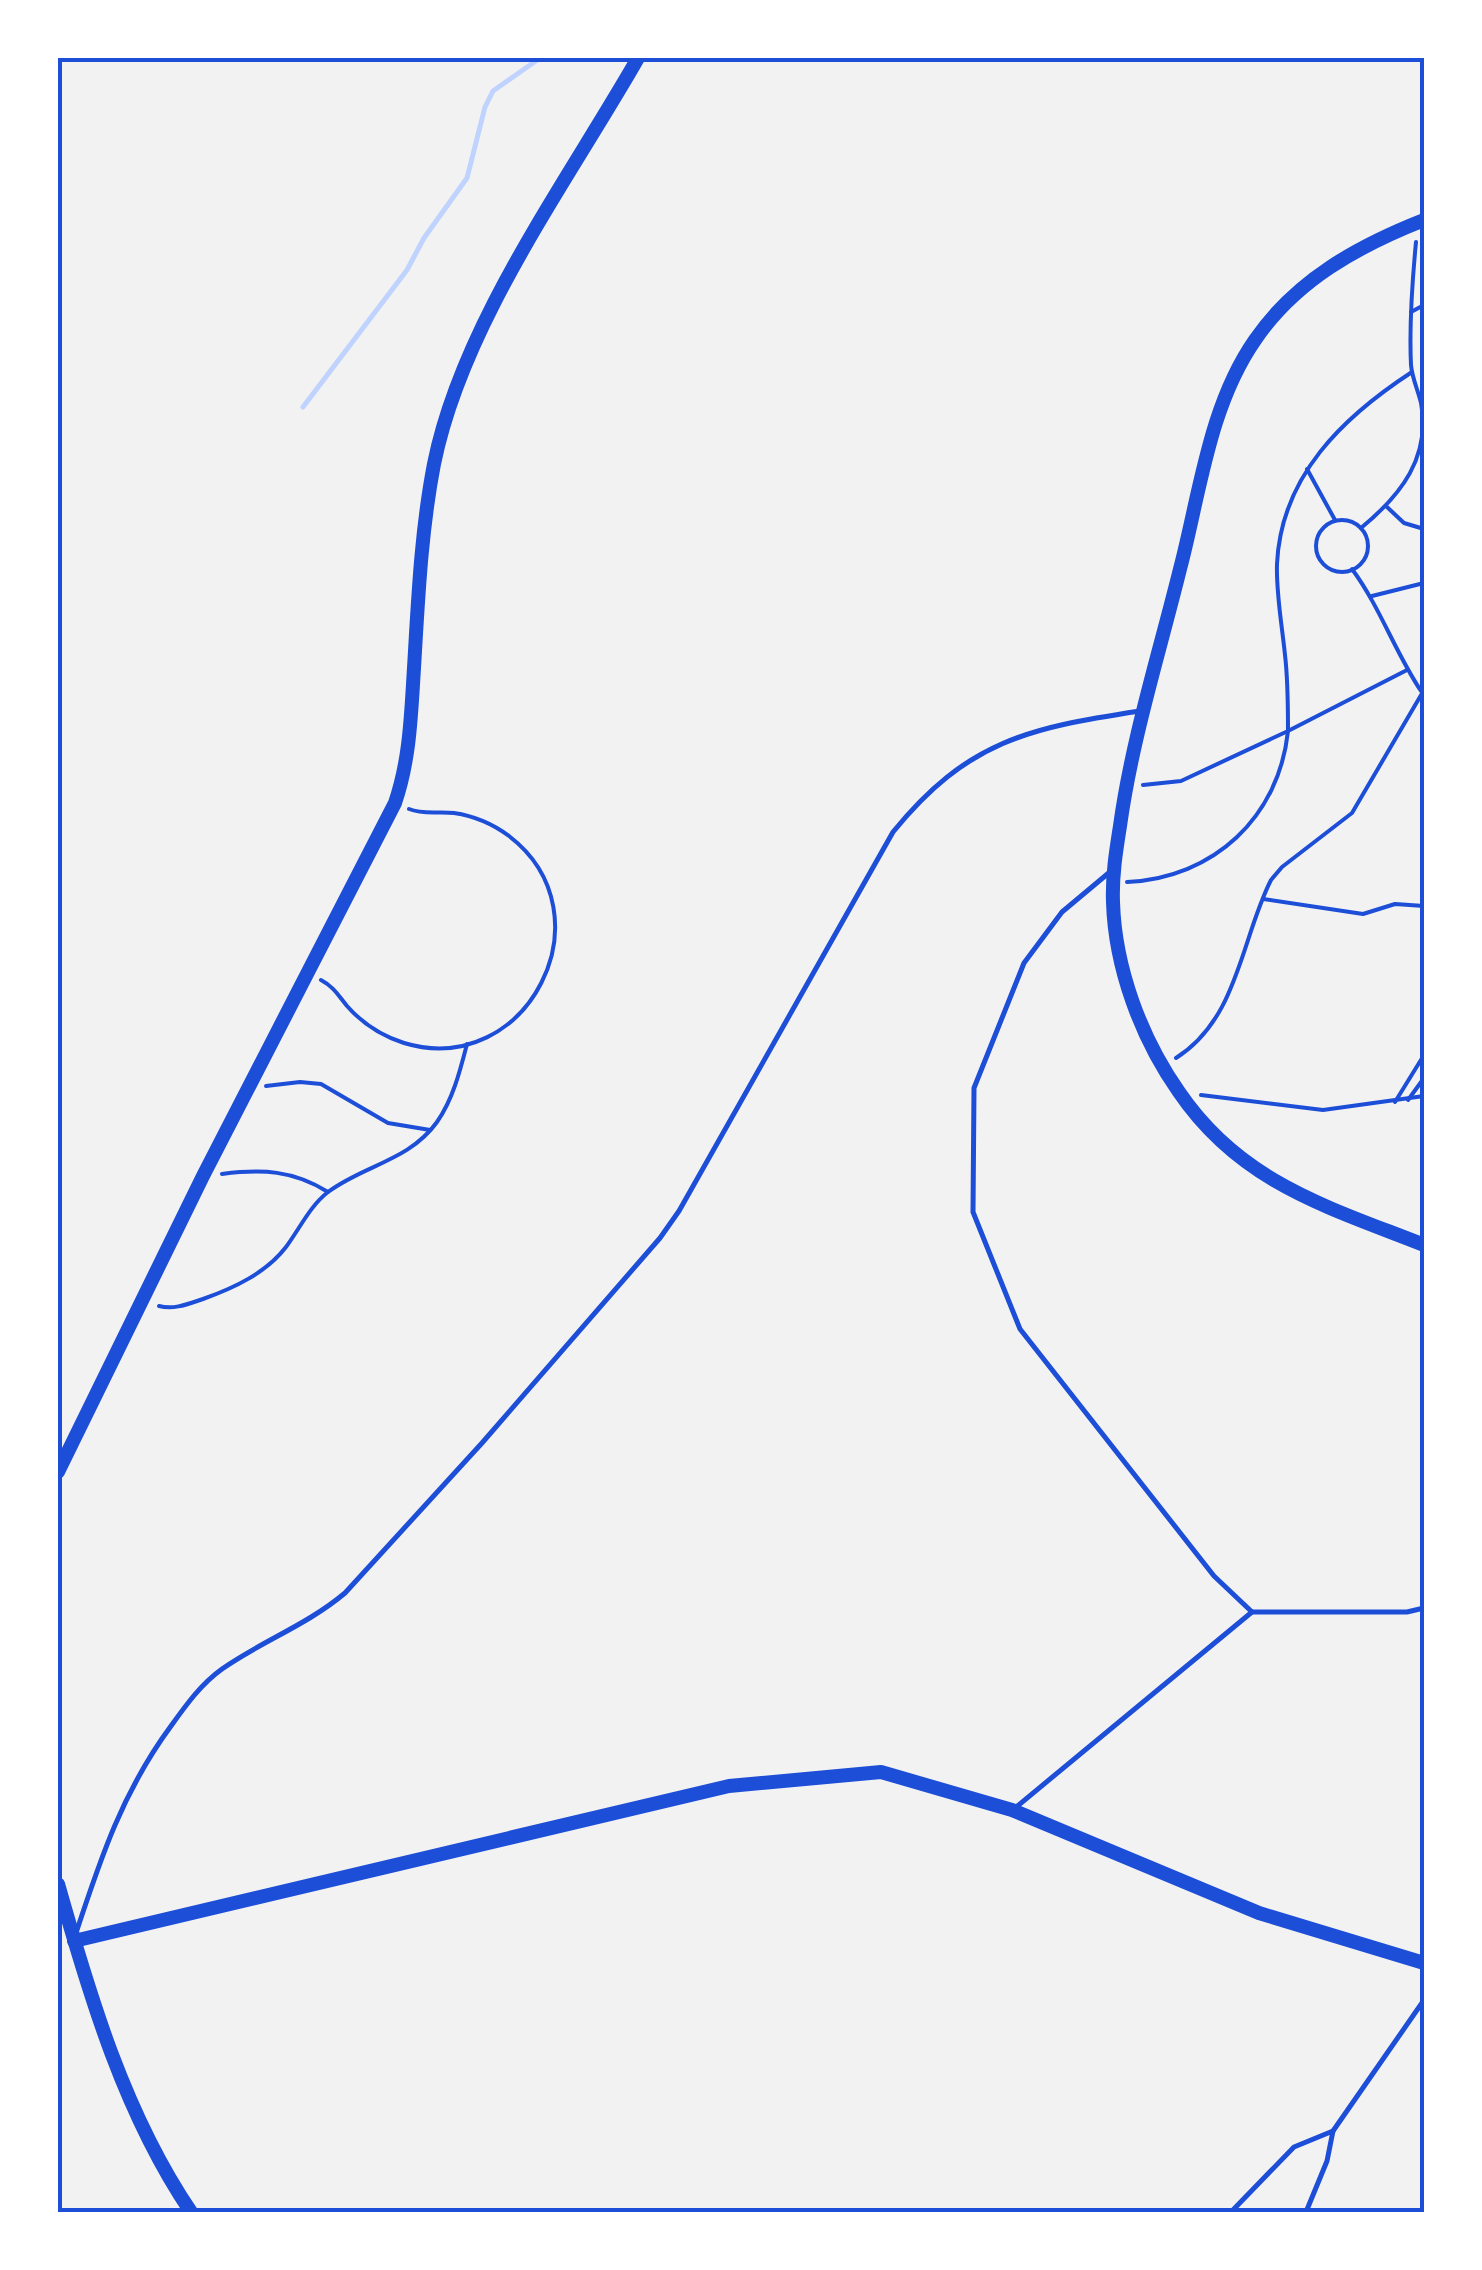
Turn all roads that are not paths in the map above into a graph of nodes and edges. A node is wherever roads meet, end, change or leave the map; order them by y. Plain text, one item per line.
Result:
1 (638, 58) edge
2 (1421, 221) edge
3 (1144, 710) junction
4 (1113, 876) junction
5 (1424, 1245) edge
6 (58, 1472) edge
7 (1424, 1608) edge
8 (1252, 1612) junction
9 (1012, 1810) junction
10 (58, 1884) edge
11 (74, 1941) junction
12 (1424, 1963) edge
13 (1424, 2000) edge
14 (1333, 2131) junction
15 (192, 2212) edge
16 (1230, 2212) edge
17 (1306, 2212) edge

1 - 6 street
2 - 3 street
3 - 4 street
3 - 11 lane
4 - 5 street
4 - 8 lane
7 - 8 lane
8 - 9 lane
9 - 11 street
9 - 12 street
10 - 11 street
11 - 15 street
13 - 14 lane
14 - 16 lane
14 - 17 lane

